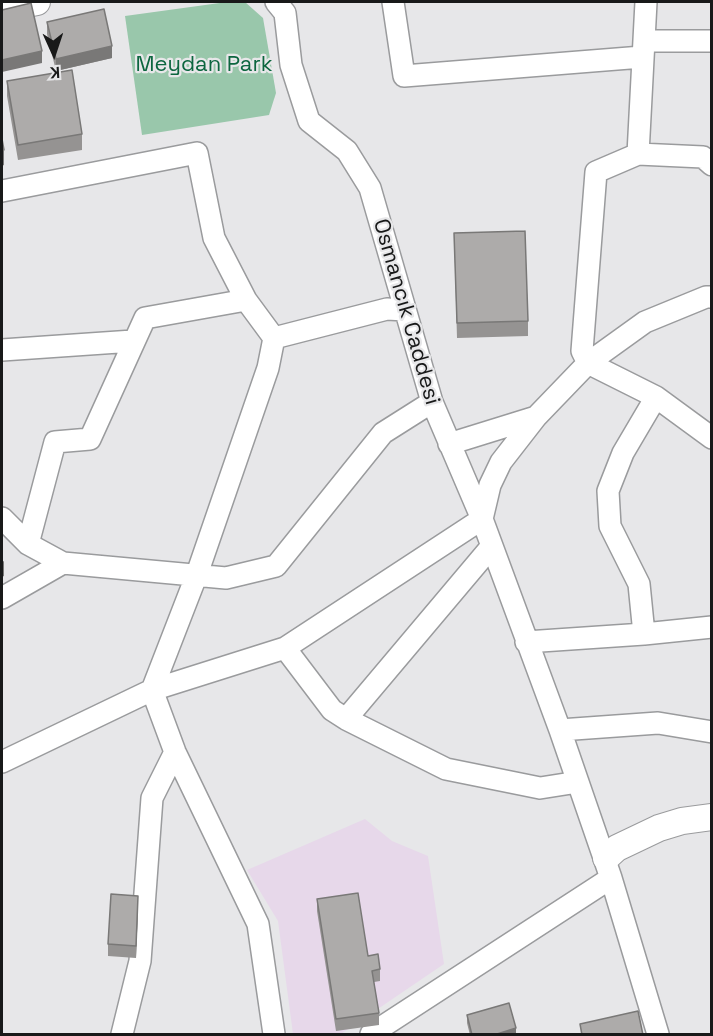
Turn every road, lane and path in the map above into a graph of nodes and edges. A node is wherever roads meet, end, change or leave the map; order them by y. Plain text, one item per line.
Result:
1 (37, 2) edge
2 (276, 2) edge
3 (393, 2) edge
4 (646, 2) edge
5 (2, 9) edge
6 (711, 41) edge
7 (643, 49) junction
8 (638, 154) junction
9 (708, 160) edge
10 (2, 191) edge
11 (711, 297) edge
12 (246, 300) junction
13 (405, 310) junction
14 (274, 339) junction
15 (133, 341) junction
16 (2, 350) edge
17 (588, 363) junction
18 (656, 398) junction
19 (432, 402) junction
20 (536, 417) junction
21 (711, 438) edge
22 (449, 444) junction
23 (2, 518) edge
24 (482, 519) junction
25 (28, 544) junction
26 (491, 548) junction
27 (63, 563) junction
28 (197, 574) junction
29 (2, 598) edge
30 (711, 627) edge
31 (644, 634) junction
32 (526, 642) junction
33 (285, 648) junction
34 (152, 690) junction
35 (346, 719) junction
36 (560, 730) junction
37 (711, 732) edge
38 (175, 752) junction
39 (2, 762) edge
40 (578, 782) junction
41 (711, 817) edge
42 (711, 834) edge
43 (610, 878) junction
44 (273, 1034) edge
45 (122, 1035) edge
46 (268, 1035) edge
47 (371, 1035) edge
48 (658, 1035) edge

1 - 5 street
2 - 13 street, Osmancık Caddesi
3 - 7 street
4 - 7 street
6 - 7 street
7 - 8 street
8 - 9 street
8 - 17 street
10 - 12 street
11 - 17 street
12 - 14 street
12 - 15 street
13 - 14 street
13 - 19 street, Osmancık Caddesi
14 - 28 street
15 - 16 street
15 - 25 street
17 - 18 street
17 - 20 street
18 - 21 street
18 - 31 street
19 - 22 street, Osmancık Caddesi
19 - 28 street
20 - 22 street
20 - 24 street
22 - 24 street, Osmancık Caddesi
23 - 25 street
24 - 26 street, Osmancık Caddesi
24 - 33 street
25 - 27 street
26 - 32 street, Osmancık Caddesi
26 - 35 street
27 - 28 street
27 - 29 street
28 - 34 street
30 - 31 street
31 - 32 street
32 - 36 street, Osmancık Caddesi
33 - 34 street
33 - 35 street
34 - 38 street
34 - 39 street
35 - 40 street
36 - 37 street
36 - 40 street, Osmancık Caddesi
38 - 44 street
38 - 45 street
40 - 43 street, Osmancık Caddesi
41 - 42 street
43 - 47 street
43 - 48 street, Osmancık Caddesi
44 - 46 street

